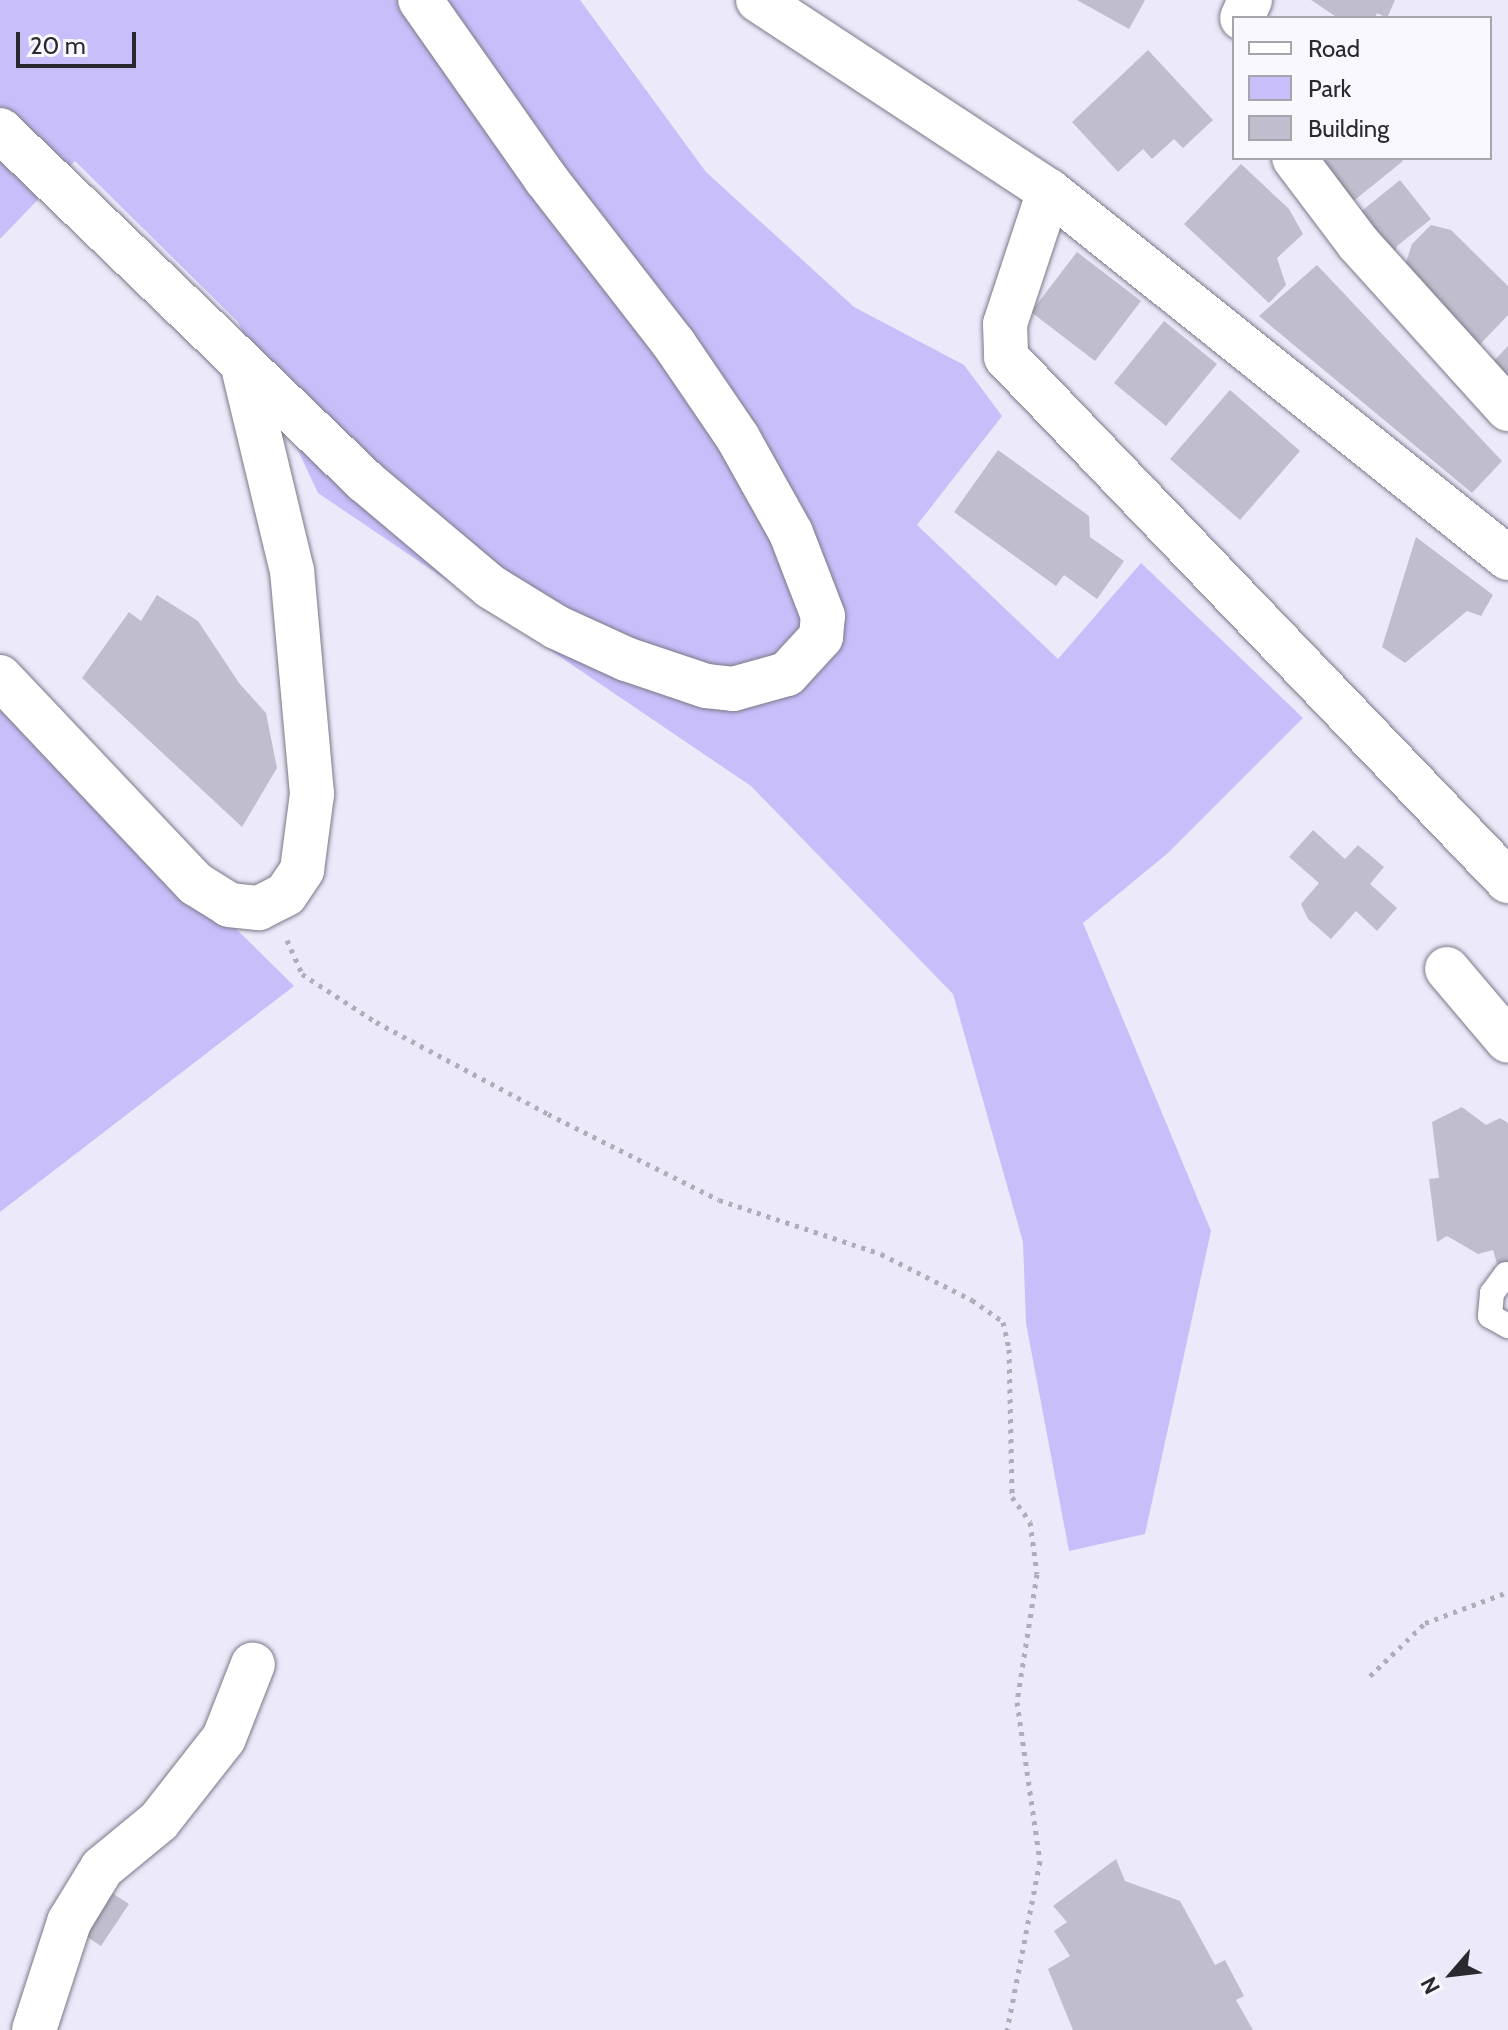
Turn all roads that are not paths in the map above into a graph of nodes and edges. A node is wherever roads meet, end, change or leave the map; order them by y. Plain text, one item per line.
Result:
1 (420, 0) edge
2 (758, 0) edge
3 (0, 130) edge
4 (1296, 160) edge
5 (1049, 191) junction
6 (242, 363) junction
7 (1508, 409) edge
8 (1508, 558) edge
9 (0, 677) edge
10 (1508, 881) edge
11 (1447, 969) dead end
12 (1508, 1041) edge
13 (1506, 1274) edge
14 (1508, 1326) edge
15 (253, 1664) dead end
16 (34, 2030) edge

1 - 6 street
2 - 5 street
3 - 6 street
4 - 7 street
5 - 8 street
5 - 10 street
6 - 9 street
11 - 12 street
13 - 14 lane
15 - 16 street

